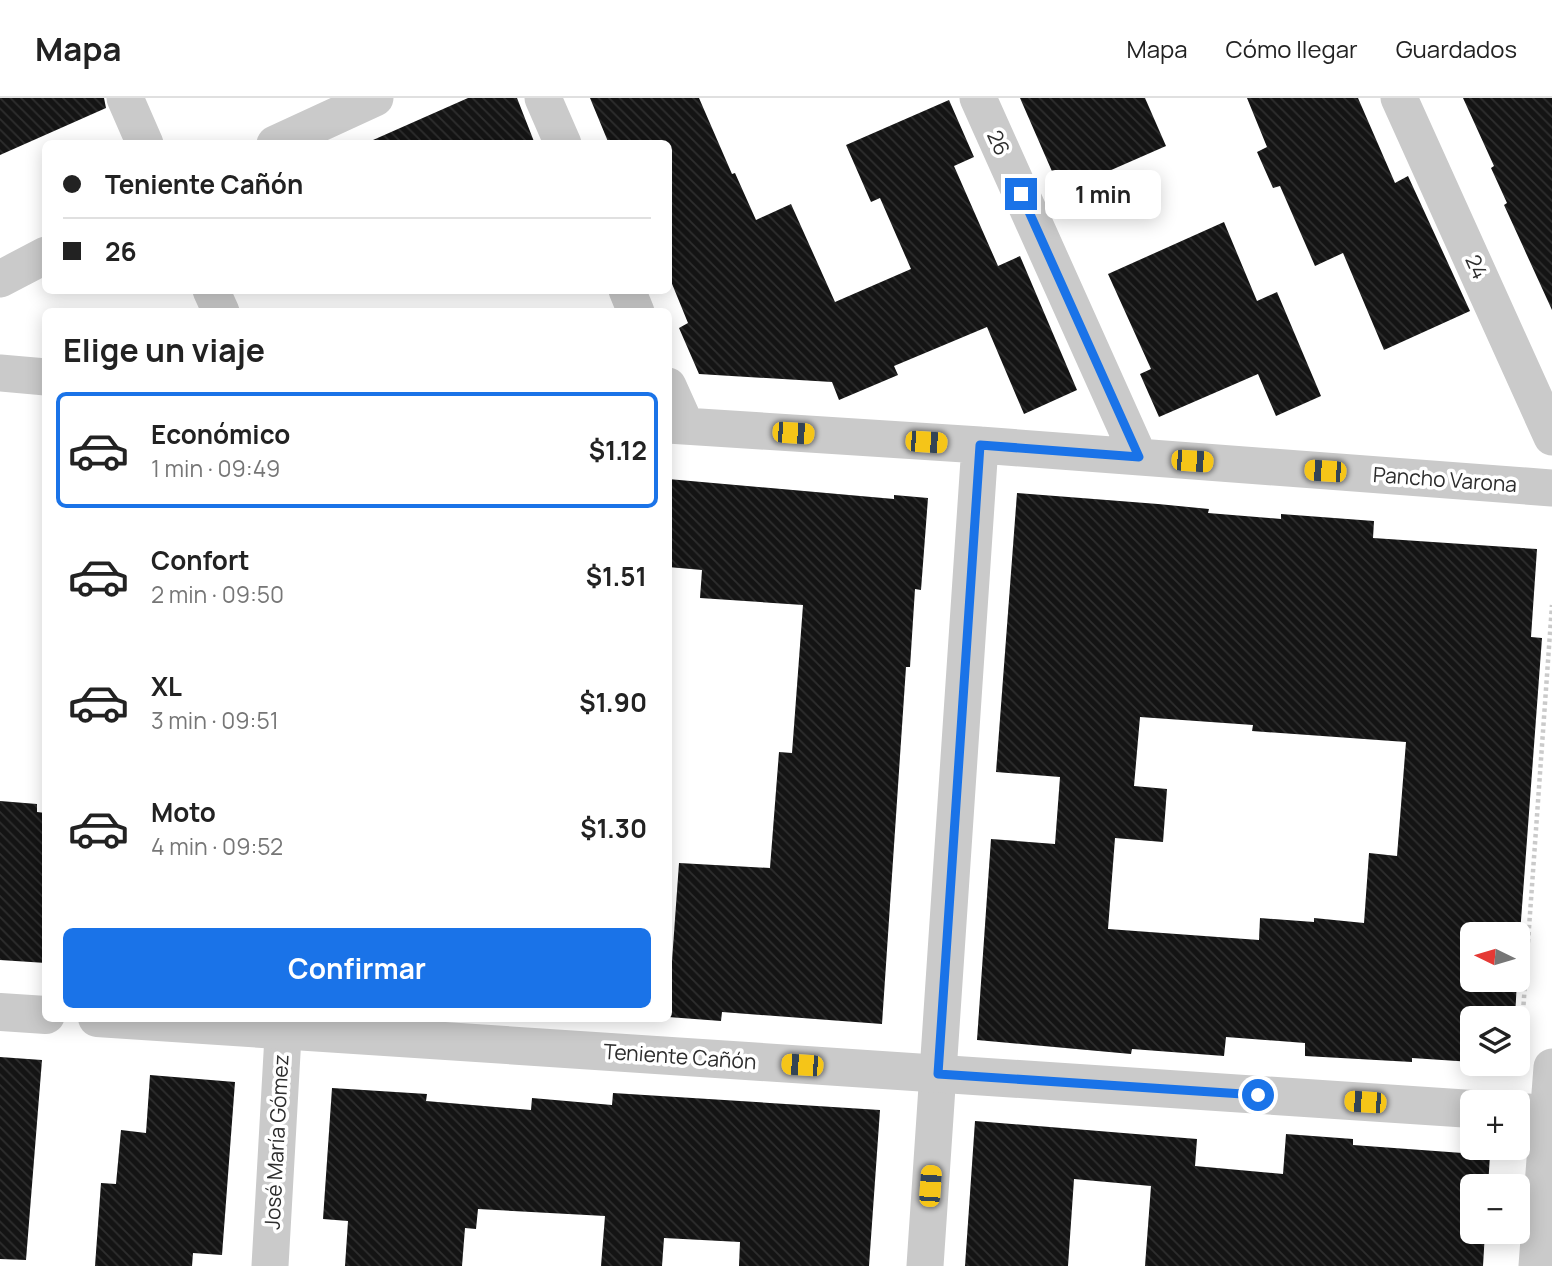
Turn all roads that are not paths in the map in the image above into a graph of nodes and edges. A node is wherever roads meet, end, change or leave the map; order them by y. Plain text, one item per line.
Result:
1 (125, 98) edge
2 (375, 98) edge
3 (543, 98) edge
4 (978, 98) edge
5 (1399, 98) edge
6 (143, 140) edge
7 (284, 140) edge
8 (561, 140) edge
9 (42, 257) edge
10 (0, 279) edge
11 (0, 373) edge
12 (42, 377) edge
13 (672, 404) edge
14 (677, 426) edge
15 (1552, 437) edge
16 (980, 445) junction
17 (1139, 457) junction
18 (1552, 488) edge
19 (0, 1012) edge
20 (42, 1015) edge
21 (204, 1022) edge
22 (284, 1025) edge
23 (1552, 1067) edge
24 (938, 1074) junction
25 (1460, 1108) edge
26 (1539, 1114) edge
27 (270, 1266) edge
28 (925, 1266) edge
29 (1537, 1266) edge

1 - 6 street
2 - 7 street
3 - 8 street
4 - 17 street, 26
5 - 15 street, 24
9 - 10 street
11 - 12 street
13 - 14 street
14 - 16 street, Pancho Varona
16 - 17 street, Pancho Varona
16 - 24 street
17 - 18 street, Pancho Varona
19 - 20 street
21 - 22 street, Teniente Cañón
22 - 24 street, Teniente Cañón
22 - 27 street, José María Gómez
23 - 26 street
24 - 25 street, Teniente Cañón
24 - 28 street
26 - 29 street

